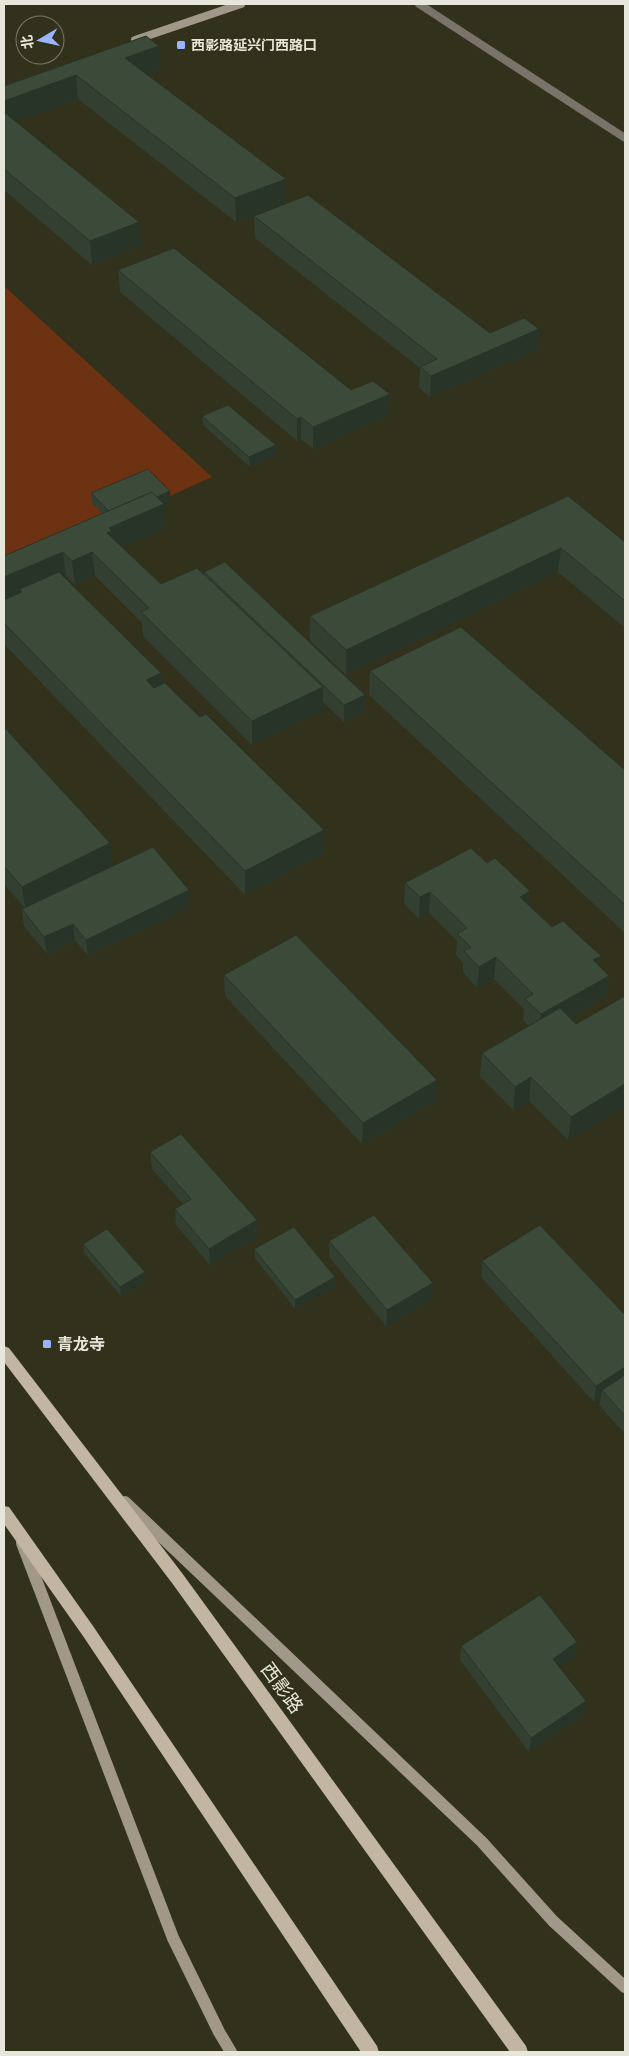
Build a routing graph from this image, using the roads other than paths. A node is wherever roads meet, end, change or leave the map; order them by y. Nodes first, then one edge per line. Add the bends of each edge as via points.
1 (241, 4) edge
2 (419, 4) edge
3 (131, 42) edge
4 (625, 138) edge
5 (4, 1352) edge
6 (103, 1481) junction
7 (4, 1512) edge
8 (17, 1531) junction
9 (625, 1987) edge
10 (231, 2052) edge
11 (372, 2052) edge
12 (520, 2052) edge

1 - 3 main road
2 - 4 street
5 - 6 main road, 西影路
6 - 9 main road via 482,1842 553,1921
6 - 12 main road, 西影路 via 183,1586
7 - 8 main road
8 - 10 main road via 173,1938
8 - 11 main road

